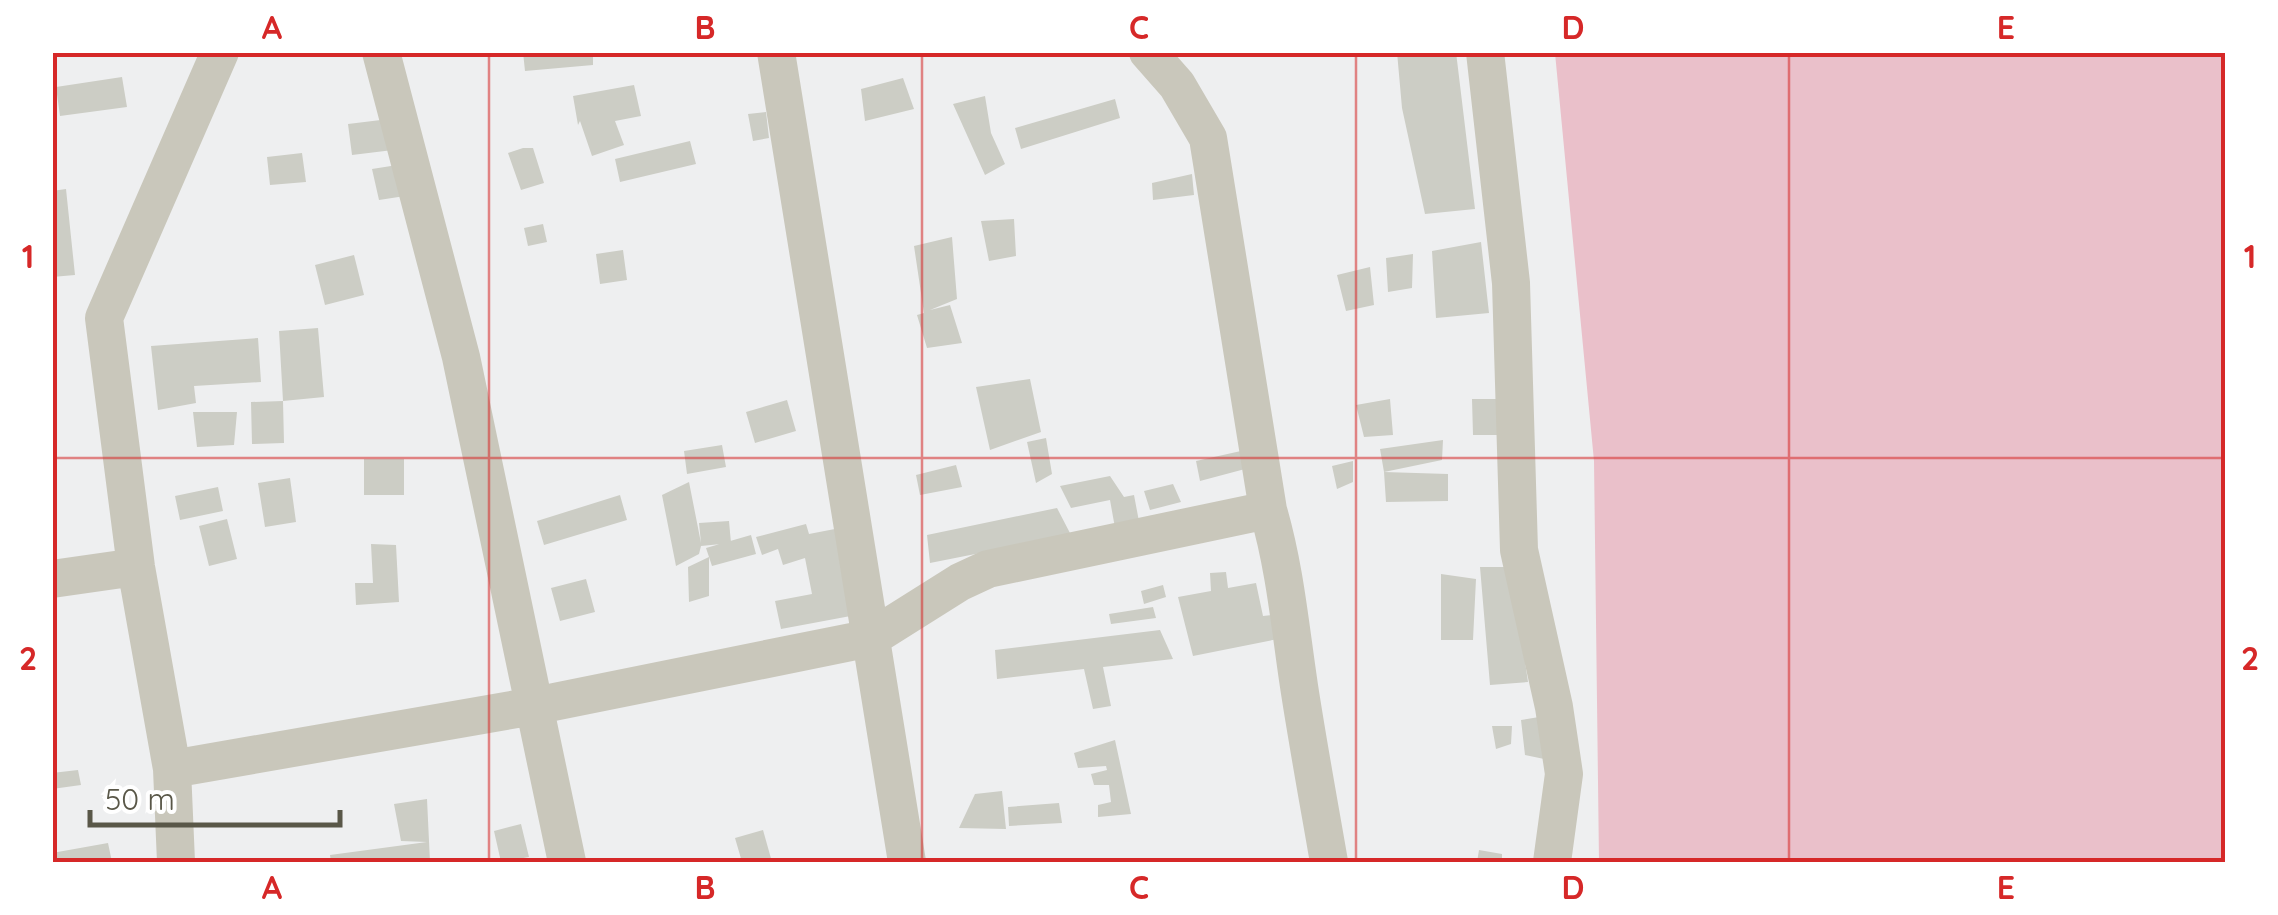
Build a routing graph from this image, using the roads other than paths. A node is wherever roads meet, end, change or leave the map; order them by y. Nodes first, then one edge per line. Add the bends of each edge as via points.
1 (220, 52) edge
2 (381, 52) edge
3 (776, 52) edge
4 (1148, 52) edge
5 (1485, 52) edge
6 (1268, 510) junction
7 (136, 567) junction
8 (52, 579) edge
9 (871, 638) junction
10 (534, 706) junction
11 (172, 769) junction
12 (176, 862) edge
13 (567, 862) edge
14 (908, 862) edge
15 (1329, 862) edge
16 (1552, 862) edge

1 - 7 street via 104,318
2 - 10 street via 461,357
3 - 9 street
4 - 6 street via 1177,84 1208,138
5 - 16 street via 1511,283 1519,550 1564,774
6 - 9 street via 988,570
6 - 15 street
7 - 8 street
7 - 11 street
9 - 10 street
9 - 14 street
10 - 11 street
10 - 13 street
11 - 12 street

